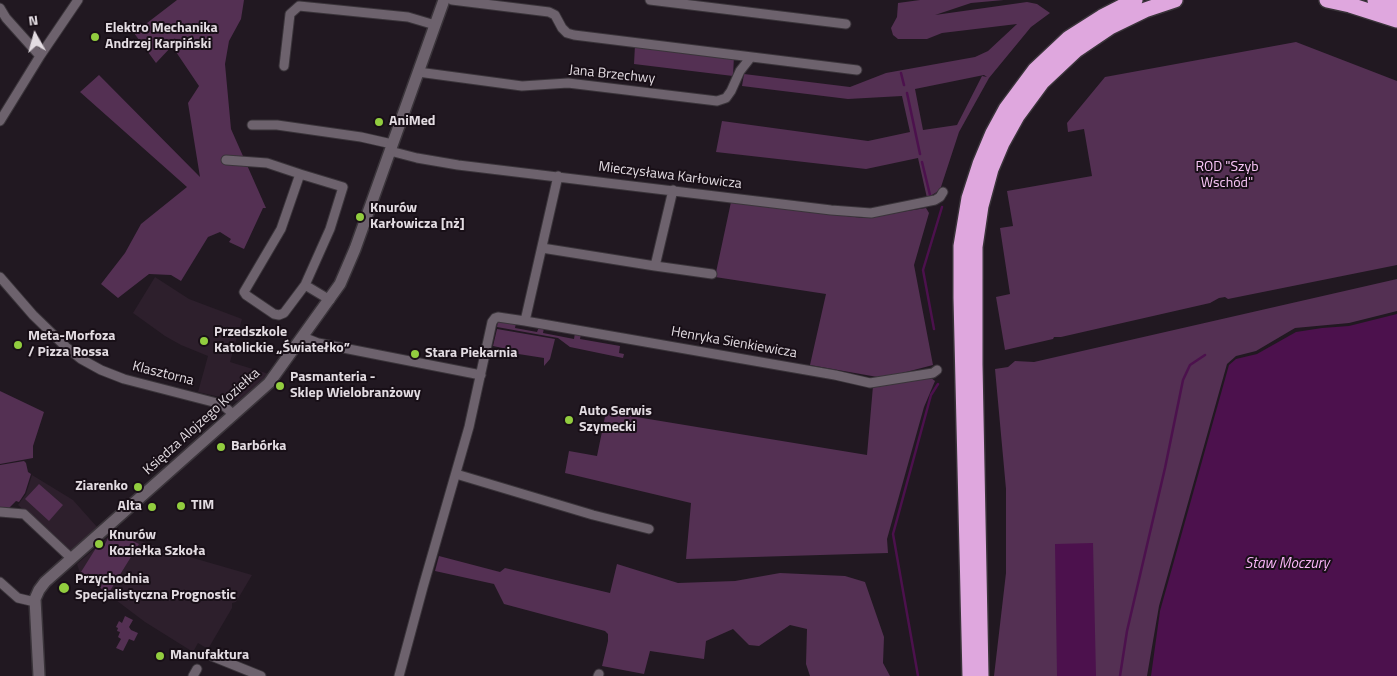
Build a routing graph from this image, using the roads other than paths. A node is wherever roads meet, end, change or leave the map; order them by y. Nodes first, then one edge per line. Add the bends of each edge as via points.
1 (78, 0) edge
2 (444, 0) edge
3 (452, 0) edge
4 (650, 0) edge
5 (1135, 0) edge
6 (1175, 0) edge
7 (1327, 0) edge
8 (1375, 0) edge
9 (0, 8) edge
10 (1397, 8) edge
11 (1397, 20) edge
12 (846, 24) dead end
13 (435, 25) junction
14 (40, 56) junction
15 (751, 57) junction
16 (284, 66) dead end
17 (857, 70) dead end
18 (418, 72) junction
19 (0, 121) edge
20 (252, 125) dead end
21 (391, 148) junction
22 (226, 160) dead end
23 (300, 174) junction
24 (558, 176) junction
25 (673, 190) junction
26 (943, 192) dead end
27 (542, 248) junction
28 (655, 266) junction
29 (712, 274) dead end
30 (0, 277) edge
31 (305, 285) junction
32 (330, 300) junction
33 (525, 321) junction
34 (303, 337) junction
35 (937, 370) dead end
36 (481, 375) junction
37 (234, 415) junction
38 (456, 474) junction
39 (0, 512) edge
40 (649, 529) dead end
41 (71, 558) junction
42 (0, 582) edge
43 (35, 602) junction
44 (208, 655) dead end
45 (39, 676) edge
46 (261, 676) edge
47 (399, 676) edge
48 (970, 676) edge
49 (981, 676) edge

1 - 14 street
2 - 13 street, Księdza Alojzego Koziełka
3 - 15 street via 549,12 555,15 567,33 574,35
4 - 12 street
5 - 48 highway via 1069,38 1035,70 993,133 969,198 961,246 960,298
6 - 49 highway via 1110,27 1069,56 1042,82 1017,116 991,169 975,247
7 - 11 highway
8 - 10 highway
9 - 14 street
13 - 16 street via 408,17 299,6 290,14
13 - 18 street, Księdza Alojzego Koziełka
14 - 19 street
15 - 17 street
15 - 18 street, Jana Brzechwy via 740,71 731,92 726,98 717,100 568,83 522,86
18 - 21 street, Księdza Alojzego Koziełka
20 - 21 street, Mieczysława Karłowicza via 277,125 361,137
21 - 24 street, Mieczysława Karłowicza via 437,162
21 - 32 street, Księdza Alojzego Koziełka via 355,249
22 - 23 street via 267,163
23 - 31 street via 343,187 330,230
23 - 31 street via 281,229 244,292 279,315
24 - 25 street, Mieczysława Karłowicza
24 - 27 street
25 - 26 street, Mieczysława Karłowicza via 871,213 935,200
25 - 28 street
27 - 28 street
27 - 33 street
28 - 29 street
30 - 37 street, Klasztorna via 33,315 81,359 124,379 217,402
31 - 32 street
32 - 34 street, Księdza Alojzego Koziełka
33 - 35 street, Henryka Sienkiewicza via 870,383
33 - 36 street, Henryka Sienkiewicza via 493,319
34 - 36 street
34 - 37 street, Księdza Alojzego Koziełka via 269,383
36 - 38 street, Henryka Sienkiewicza
37 - 41 street, Księdza Alojzego Koziełka
38 - 40 street
38 - 47 street, Henryka Sienkiewicza
39 - 41 street via 24,514
41 - 43 street, Księdza Alojzego Koziełka via 45,582
42 - 43 street via 18,598
43 - 45 street
44 - 46 street

